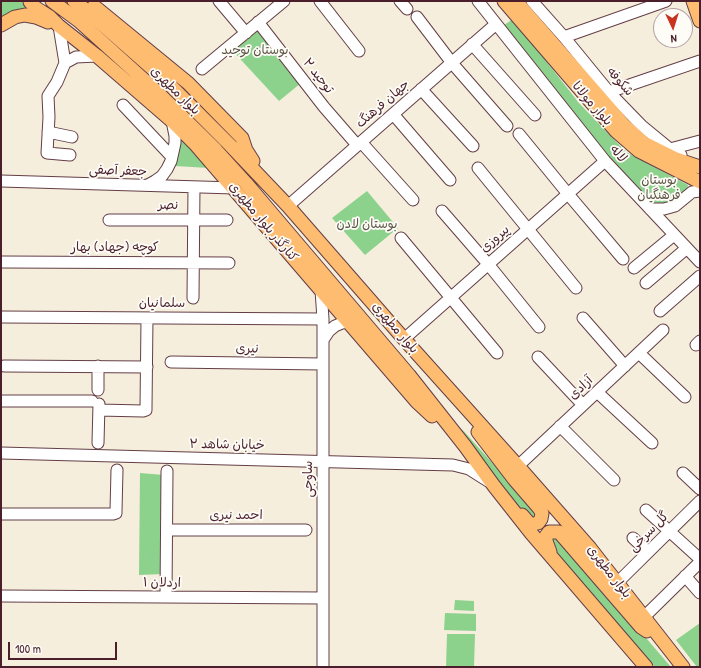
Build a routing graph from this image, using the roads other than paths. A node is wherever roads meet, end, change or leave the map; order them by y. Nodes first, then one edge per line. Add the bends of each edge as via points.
1 (30, 1) edge
2 (36, 1) edge
3 (52, 1) edge
4 (74, 1) edge
5 (219, 1) edge
6 (284, 1) edge
7 (320, 1) edge
8 (478, 1) edge
9 (504, 1) edge
10 (516, 1) edge
11 (532, 1) edge
12 (666, 1) edge
13 (693, 1) edge
14 (84, 11) edge
15 (417, 17) dead end
16 (700, 21) edge
17 (258, 22) junction
18 (496, 24) junction
19 (1, 25) edge
20 (59, 26) junction
21 (246, 33) junction
22 (564, 37) junction
23 (472, 44) junction
24 (359, 51) dead end
25 (97, 56) junction
26 (700, 61) edge
27 (452, 63) junction
28 (65, 64) junction
29 (202, 69) dead end
30 (421, 89) junction
31 (609, 92) junction
32 (123, 105) dead end
33 (393, 114) junction
34 (535, 115) dead end
35 (172, 121) junction
36 (507, 126) dead end
37 (48, 132) junction
38 (519, 134) dead end
39 (72, 137) dead end
40 (700, 141) edge
41 (359, 144) junction
42 (473, 146) dead end
43 (670, 149) junction
44 (70, 156) dead end
45 (172, 157) junction
46 (605, 161) junction
47 (700, 167) edge
48 (478, 168) dead end
49 (450, 180) dead end
50 (1, 181) edge
51 (700, 182) edge
52 (147, 186) junction
53 (194, 187) junction
54 (234, 188) junction
55 (700, 191) edge
56 (568, 194) junction
57 (413, 200) dead end
58 (288, 206) junction
59 (650, 209) junction
60 (442, 211) dead end
61 (109, 220) dead end
62 (194, 220) junction
63 (227, 220) dead end
64 (528, 229) junction
65 (674, 235) junction
66 (401, 238) dead end
67 (687, 248) junction
68 (623, 258) dead end
69 (1, 262) edge
70 (700, 262) edge
71 (194, 263) junction
72 (228, 263) dead end
73 (488, 264) junction
74 (634, 268) dead end
75 (700, 276) edge
76 (646, 283) dead end
77 (576, 288) dead end
78 (321, 290) junction
79 (451, 297) junction
80 (193, 298) dead end
81 (660, 311) dead end
82 (1, 316) edge
83 (147, 318) junction
84 (583, 318) dead end
85 (323, 319) junction
86 (349, 322) junction
87 (540, 327) dead end
88 (663, 330) dead end
89 (404, 339) junction
90 (323, 340) junction
91 (639, 352) junction
92 (497, 353) dead end
93 (538, 357) dead end
94 (171, 362) dead end
95 (323, 364) junction
96 (4, 366) dead end
97 (98, 366) junction
98 (625, 366) junction
99 (147, 367) junction
100 (445, 385) junction
101 (597, 392) junction
102 (684, 397) dead end
103 (97, 400) junction
104 (1, 401) edge
105 (583, 405) junction
106 (560, 426) junction
107 (452, 431) junction
108 (98, 443) dead end
109 (652, 443) dead end
110 (464, 446) junction
111 (1, 453) edge
112 (323, 462) junction
113 (453, 465) junction
114 (518, 466) junction
115 (117, 470) dead end
116 (167, 471) dead end
117 (683, 473) dead end
118 (614, 480) dead end
119 (494, 486) junction
120 (700, 488) edge
121 (503, 497) junction
122 (700, 501) edge
123 (646, 510) dead end
124 (1, 514) edge
125 (167, 530) junction
126 (306, 530) dead end
127 (670, 531) junction
128 (633, 538) dead end
129 (648, 552) junction
130 (700, 560) edge
131 (558, 566) junction
132 (685, 576) junction
133 (618, 582) junction
134 (700, 593) edge
135 (1, 596) edge
136 (166, 597) junction
137 (323, 598) junction
138 (644, 617) junction
139 (661, 639) junction
140 (634, 653) junction
141 (323, 667) edge
142 (641, 667) edge
143 (646, 667) edge
144 (682, 667) edge

1 - 20 main road
2 - 14 main road via 54,12
3 - 14 main road
4 - 14 main road
5 - 21 street
6 - 17 street
7 - 24 street
8 - 18 street, لاله
9 - 51 main road, بلوار مولانا via 616,131 639,151
10 - 47 main road, بلوار مولانا via 623,124 644,143 676,159
11 - 22 street, شکوفه
12 - 22 street
13 - 16 main road
14 - 58 main road, بلوار مطهری via 188,83 242,138 246,150 270,186
14 - 107 main road, بلوار مطهری via 152,87 216,150 251,189 409,375
15 - 27 street
17 - 21 street
17 - 41 street, توحید ۲ via 324,107
18 - 23 street, جهان فرهنگ
18 - 46 street, لاله
19 - 20 main road via 25,15
20 - 25 main road, کنارگذر بلوار مطهری
20 - 28 street
21 - 29 street
22 - 31 street, شکوفه
23 - 27 street, جهان فرهنگ
23 - 34 street
25 - 28 street via 76,57
25 - 35 main road, کنارگذر بلوار مطهری
26 - 31 street
27 - 30 street, جهان فرهنگ
27 - 36 street
28 - 37 street via 48,96
30 - 33 street, جهان فرهنگ
30 - 42 street
31 - 43 street, شکوفه via 642,126
32 - 45 street
33 - 41 street, جهان فرهنگ
33 - 49 street
35 - 45 street via 175,140
35 - 54 main road, کنارگذر بلوار مطهری
37 - 39 street
37 - 44 street via 47,153
38 - 56 street
40 - 43 street
41 - 57 street, توحید ۲
41 - 58 street, جهان فرهنگ
43 - 47 street, شکوفه
45 - 52 street via 165,172
46 - 56 street, پیروزی
46 - 59 street, لاله
48 - 64 street
50 - 52 street, جعفر آصفی
52 - 53 street, جعفر آصفی
53 - 54 street, جعفر آصفی
53 - 62 street
54 - 78 main road, کنارگذر بلوار مطهری
55 - 59 street via 692,192 675,206
56 - 64 street, پیروزی
56 - 68 street
58 - 89 main road, بلوار مطهری
59 - 65 street, لاله
60 - 73 street
61 - 62 street, نصر
62 - 63 street, نصر
62 - 71 street
64 - 73 street, پیروزی
64 - 77 street
65 - 67 street, لاله
65 - 74 street
66 - 79 street
67 - 70 street, لاله
67 - 76 street
69 - 71 street, کوچه (جهاد) بهار
71 - 72 street, کوچه (جهاد) بهار
71 - 80 street
73 - 79 street, پیروزی
73 - 87 street
75 - 81 street
78 - 85 street, ساوجی
78 - 86 main road, کنارگذر بلوار مطهری
79 - 89 street, پیروزی
79 - 92 street
82 - 83 street, سلمانیان
83 - 85 street, سلمانیان
83 - 99 street
84 - 98 street
85 - 90 street, ساوجی
86 - 90 street via 335,326
86 - 107 main road, کنارگذر بلوار مطهری via 417,402
88 - 91 street, آزادی
89 - 100 main road, بلوار مطهری
90 - 95 street, ساوجی
91 - 98 street, آزادی
91 - 102 street
93 - 105 street
94 - 95 street, نیری
95 - 112 street, ساوجی
96 - 97 street
97 - 99 street
97 - 103 street
98 - 101 street, آزادی
99 - 103 street via 146,410
100 - 114 main road, بلوار مطهری
100 - 121 main road via 491,449 539,508 542,513 541,519 538,523 529,523 511,502
101 - 105 street, آزادی
101 - 109 street
103 - 104 street
103 - 108 street
105 - 106 street, آزادی
106 - 114 street, آزادی
106 - 118 street
107 - 110 main road, بلوار مطهری
110 - 113 street via 467,455 464,460
110 - 119 main road, بلوار مطهری
111 - 112 street, خیابان شاهد ۲
112 - 113 street, خیابان شاهد ۲
112 - 137 street, ساوجی
113 - 119 street, خیابان شاهد ۲ via 469,469
114 - 133 main road, بلوار مطهری
115 - 124 street via 116,513
116 - 125 street
117 - 120 street
119 - 121 main road, بلوار مطهری
121 - 131 main road, بلوار مطهری
122 - 127 street, گل سرخی
123 - 127 street
125 - 126 street, احمد نیری
125 - 136 street
127 - 129 street, گل سرخی
127 - 130 street
128 - 129 street
129 - 133 street, گل سرخی
130 - 132 street
131 - 139 main road via 546,541 549,532 559,532 641,627
131 - 140 main road, بلوار مطهری
132 - 134 street
132 - 138 street
133 - 138 main road, بلوار مطهری
135 - 136 street, اردلان ۱
136 - 137 street, اردلان ۱
137 - 141 street, ساوجی
138 - 139 main road, بلوار مطهری
139 - 144 main road, بلوار مطهری
140 - 142 street
140 - 143 main road, بلوار مطهری

